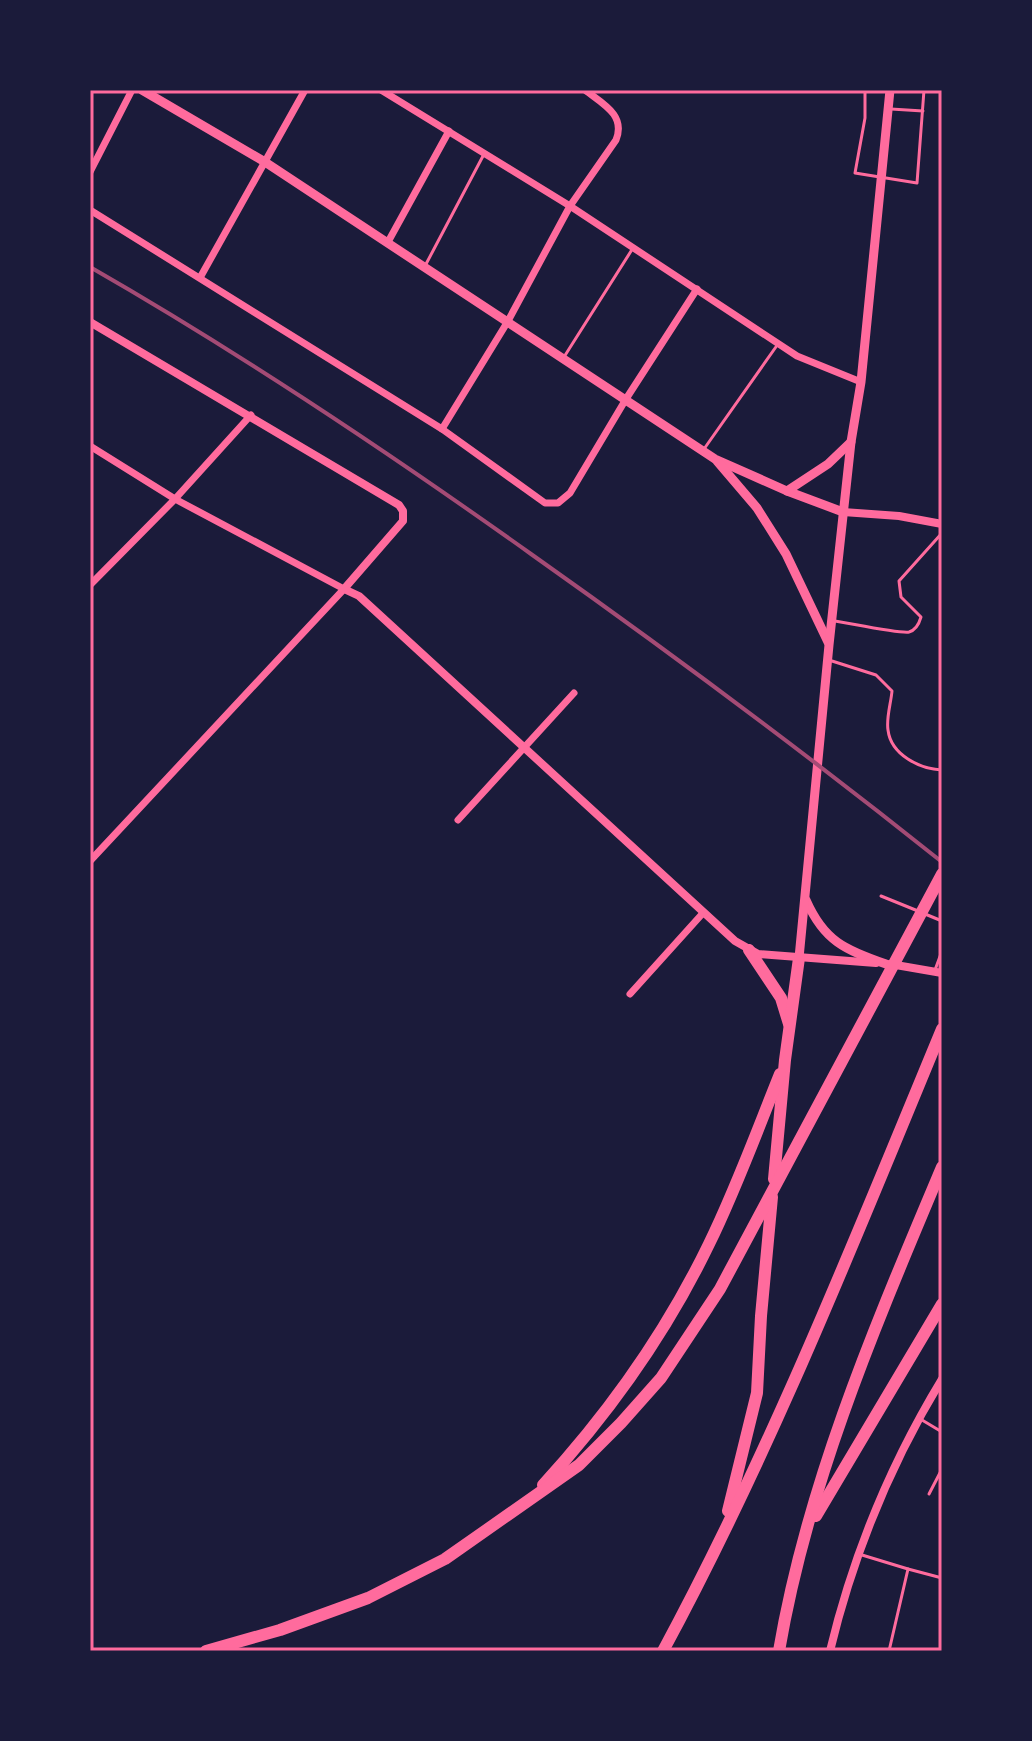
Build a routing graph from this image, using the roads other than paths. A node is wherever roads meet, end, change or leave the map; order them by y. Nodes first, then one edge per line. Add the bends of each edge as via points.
1 (132, 90) edge
2 (142, 90) edge
3 (305, 90) edge
4 (381, 90) edge
5 (585, 90) edge
6 (865, 90) edge
7 (890, 90) edge
8 (924, 90) edge
9 (888, 108) junction
10 (923, 111) junction
11 (449, 131) junction
12 (484, 153) junction
13 (265, 162) junction
14 (90, 172) edge
15 (881, 178) junction
16 (570, 206) junction
17 (90, 210) edge
18 (388, 242) junction
19 (633, 248) junction
20 (425, 266) junction
21 (201, 276) junction
22 (697, 289) junction
23 (508, 321) junction
24 (90, 322) edge
25 (778, 344) junction
26 (564, 358) junction
27 (861, 382) junction
28 (626, 399) junction
29 (251, 415) junction
30 (442, 429) junction
31 (851, 442) junction
32 (90, 446) edge
33 (703, 450) junction
34 (715, 459) junction
35 (787, 491) junction
36 (175, 499) junction
37 (843, 512) junction
38 (942, 524) edge
39 (942, 533) edge
40 (90, 585) edge
41 (344, 589) junction
42 (832, 620) junction
43 (829, 645) junction
44 (828, 660) junction
45 (574, 693) dead end
46 (525, 748) junction
47 (942, 770) edge
48 (458, 820) dead end
49 (90, 861) edge
50 (942, 874) edge
51 (881, 896) dead end
52 (805, 897) junction
53 (703, 913) junction
54 (942, 921) edge
55 (749, 950) junction
56 (942, 951) edge
57 (799, 958) junction
58 (886, 964) junction
59 (938, 972) edge
60 (630, 994) dead end
61 (790, 1027) junction
62 (942, 1029) edge
63 (785, 1060) junction
64 (942, 1167) edge
65 (942, 1304) edge
66 (942, 1379) edge
67 (919, 1418) junction
68 (942, 1432) edge
69 (942, 1469) edge
70 (929, 1494) dead end
71 (525, 1505) junction
72 (806, 1532) junction
73 (721, 1541) junction
74 (858, 1554) junction
75 (908, 1569) junction
76 (942, 1578) edge
77 (206, 1651) edge
78 (663, 1651) edge
79 (779, 1651) edge
80 (830, 1651) edge
81 (889, 1651) edge

1 - 14 street
2 - 13 main road
3 - 13 street
4 - 11 street
5 - 16 street via 616,114 620,129
6 - 15 lane via 855,173
7 - 9 main road
8 - 10 lane
9 - 10 lane
9 - 15 main road
10 - 15 lane via 917,183
11 - 12 street
11 - 18 street
12 - 16 street
12 - 20 lane
13 - 18 main road
13 - 21 street
15 - 27 main road
16 - 19 street
16 - 23 street
17 - 21 street
18 - 20 main road
19 - 22 street
19 - 26 lane
20 - 23 main road
21 - 30 street
22 - 25 street
22 - 28 street
23 - 26 main road
23 - 30 street
24 - 29 street
25 - 27 street
25 - 33 lane
26 - 28 main road
27 - 31 main road
28 - 30 street via 570,493 558,503 545,503
28 - 33 main road
29 - 36 street
29 - 41 street via 399,505 404,516 400,526
31 - 35 main road
31 - 37 main road
32 - 36 street
33 - 34 main road
34 - 35 main road
34 - 43 main road via 757,508 786,554
35 - 37 main road
36 - 40 street
36 - 41 street
37 - 38 street
37 - 42 main road
39 - 42 lane via 899,581 901,597 921,617 919,625 898,632
41 - 46 street via 359,596
41 - 49 street
42 - 43 main road
43 - 44 main road
44 - 47 lane via 876,675 892,691 887,727 891,743 928,769
44 - 52 main road
45 - 46 street
46 - 48 street
46 - 53 street
50 - 71 highway via 720,1289 661,1378 621,1423 579,1465
51 - 54 lane
52 - 57 main road
52 - 58 main road via 834,941
53 - 55 street
53 - 60 street
55 - 57 street
55 - 61 highway via 781,998
56 - 59 lane
57 - 58 street
57 - 61 highway
58 - 59 street
61 - 63 highway
62 - 73 highway
63 - 71 highway via 708,1247 642,1361 613,1404
63 - 73 highway via 757,1393
64 - 72 highway via 860,1361
65 - 72 highway
66 - 67 street
67 - 68 lane
67 - 74 street
69 - 70 lane
71 - 77 highway via 445,1559 368,1598
72 - 79 highway
73 - 78 highway
74 - 75 lane
74 - 80 street
75 - 76 lane
75 - 81 lane

